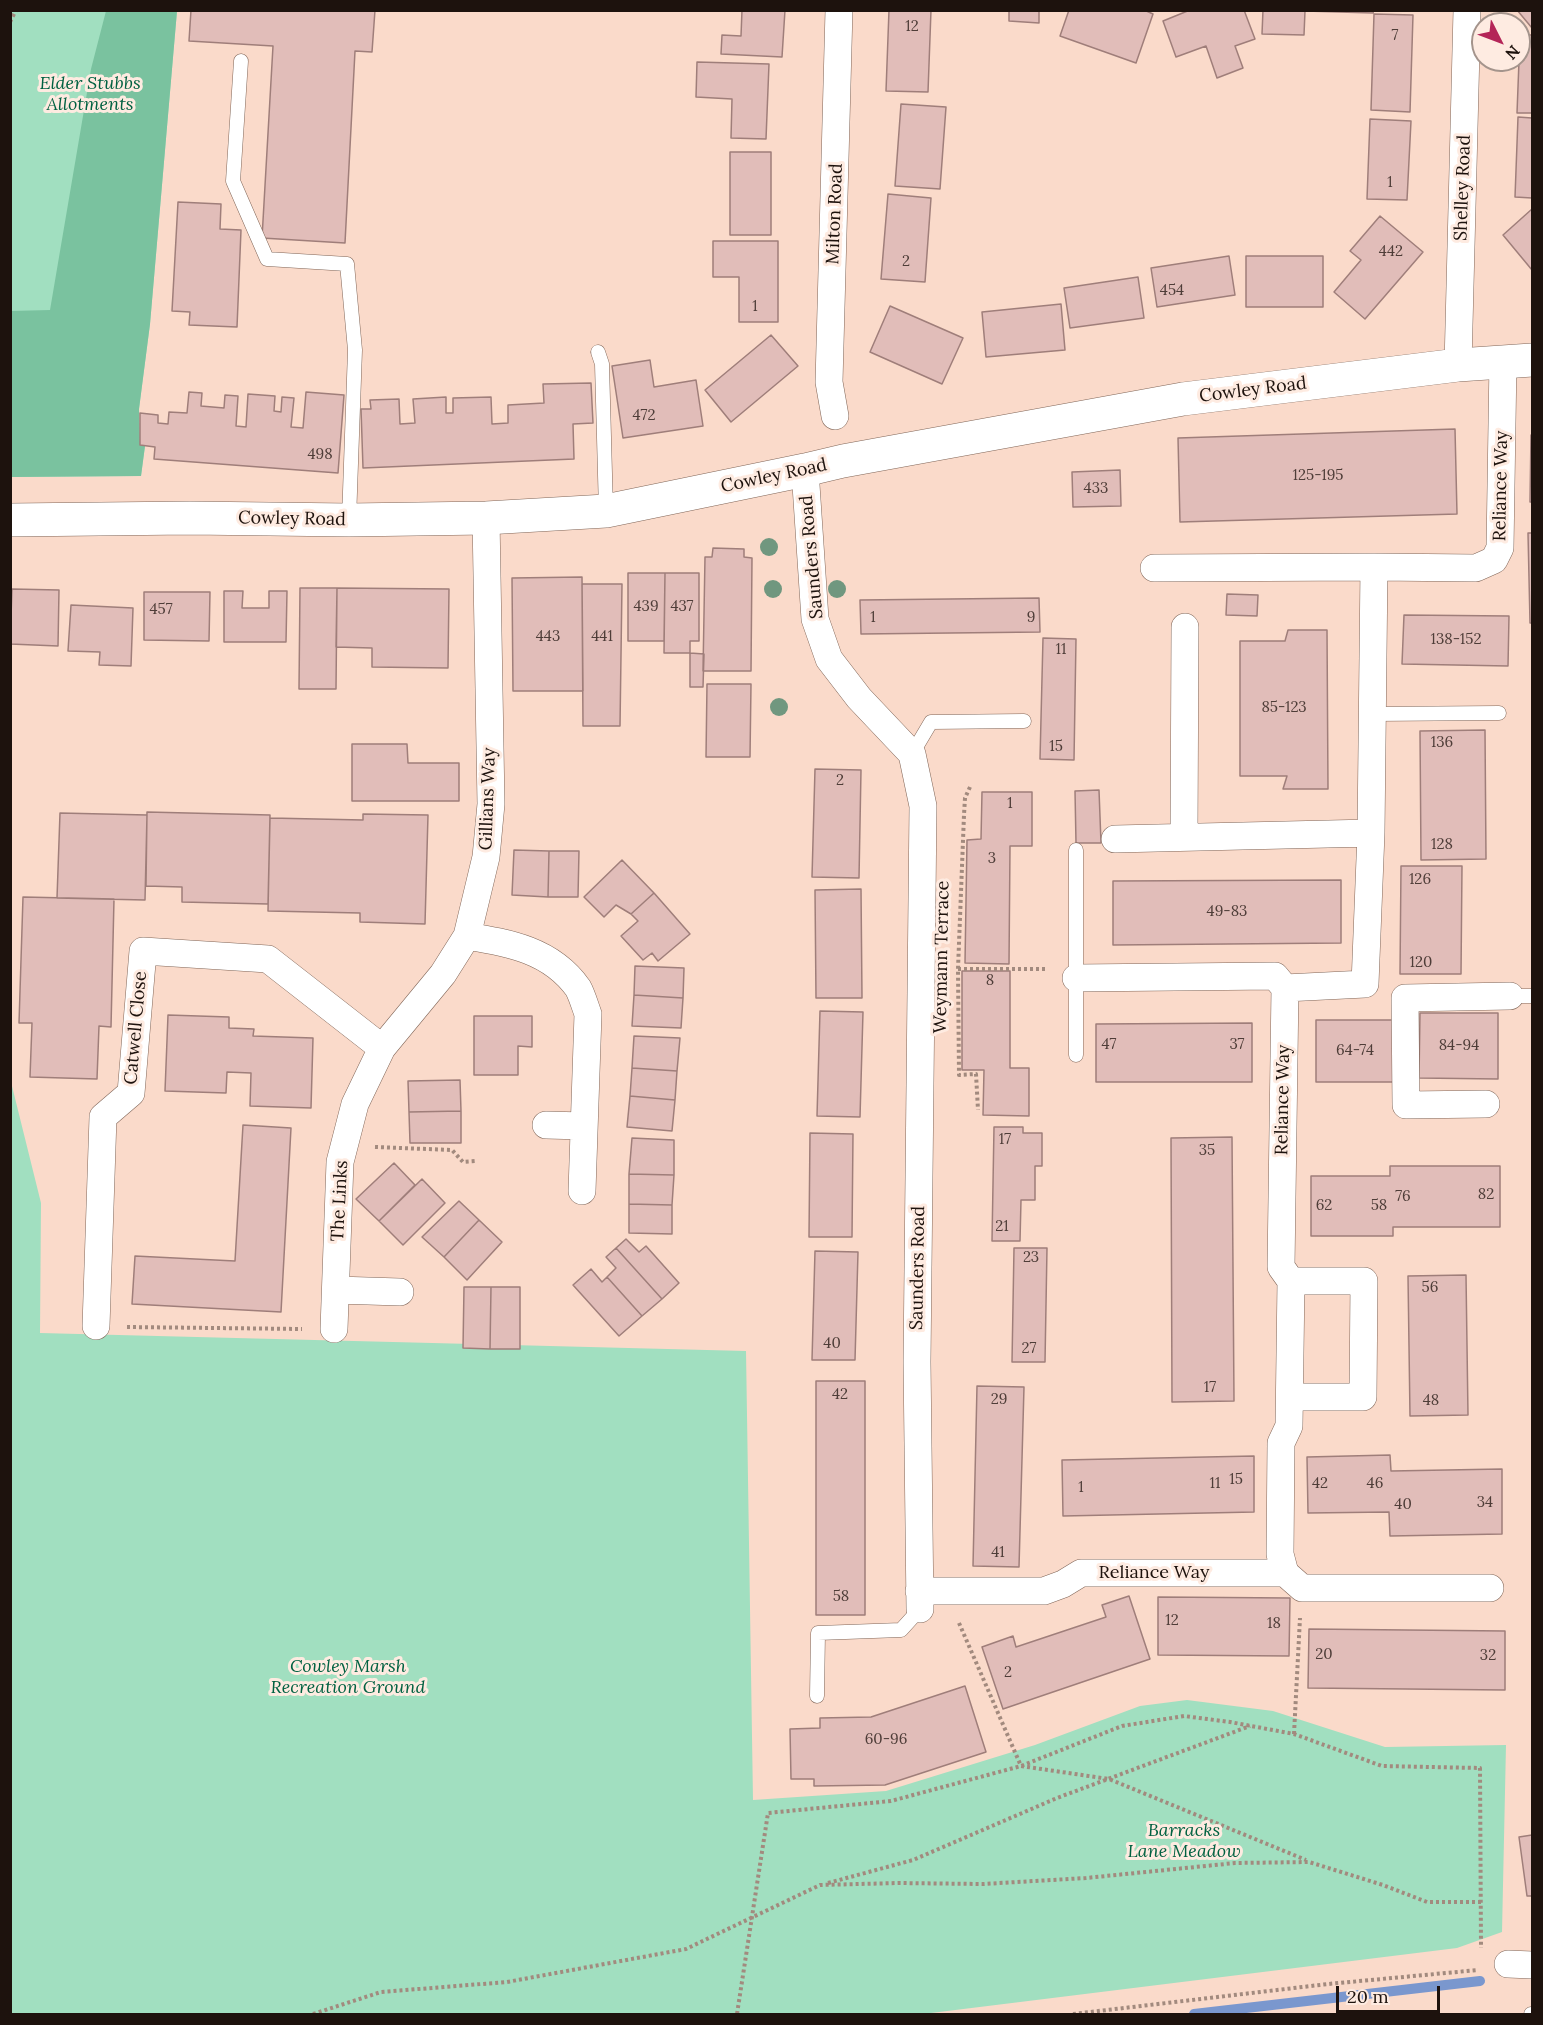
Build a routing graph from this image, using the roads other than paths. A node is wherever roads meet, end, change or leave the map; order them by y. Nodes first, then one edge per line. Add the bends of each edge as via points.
1 (839, 10) edge
2 (1467, 10) edge
3 (241, 61) dead end
4 (598, 352) dead end
5 (1518, 361) edge
6 (1458, 365) junction
7 (835, 416) dead end
8 (805, 470) junction
9 (606, 511) junction
10 (486, 518) junction
11 (10, 520) edge
12 (349, 520) junction
13 (1374, 567) junction
14 (1154, 568) dead end
15 (1185, 627) dead end
16 (1499, 713) dead end
17 (1373, 714) junction
18 (1024, 721) dead end
19 (912, 754) junction
20 (1371, 833) junction
21 (1184, 837) junction
22 (1115, 839) dead end
23 (1076, 850) dead end
24 (467, 936) junction
25 (1076, 974) junction
26 (1365, 984) junction
27 (1285, 988) junction
28 (1521, 996) edge
29 (1405, 998) junction
30 (382, 1048) junction
31 (1076, 1055) dead end
32 (1486, 1104) dead end
33 (546, 1125) dead end
34 (584, 1126) junction
35 (582, 1191) dead end
36 (1291, 1281) junction
37 (336, 1290) junction
38 (400, 1292) dead end
39 (96, 1326) road end
40 (334, 1329) road end
41 (1290, 1396) junction
42 (1294, 1580) junction
43 (1490, 1588) dead end
44 (919, 1600) junction
45 (817, 1696) dead end

1 - 7 street, Milton Road via 829,382
2 - 6 street, Shelley Road
3 - 12 lane via 233,181 267,259 347,264 356,350
4 - 9 lane via 602,364
5 - 6 main road, Cowley Road
5 - 13 street, Reliance Way via 1500,548 1494,560 1476,568
6 - 8 main road, Cowley Road via 1183,399
8 - 9 main road, Cowley Road
8 - 19 street, Saunders Road via 815,619 829,659 859,698
9 - 10 main road, Cowley Road
10 - 12 main road, Cowley Road
10 - 24 street, Gillians Way via 491,804 486,857
11 - 12 main road, Cowley Road
13 - 14 street, Reliance Way
13 - 17 street
15 - 21 street
16 - 17 lane
17 - 20 street
18 - 19 lane via 931,722
19 - 44 street, Saunders Road via 923,806 917,1362
20 - 21 street
20 - 26 street
21 - 22 street
23 - 25 lane
24 - 30 street, Gillians Way via 443,974
24 - 34 street via 515,944 551,961 578,989 588,1014
25 - 27 street via 1275,976
25 - 31 lane
26 - 27 street
26 - 29 street via 1380,993
27 - 36 street, Reliance Way via 1281,1267
28 - 29 street
29 - 32 street via 1406,1105
30 - 37 street, The Links via 355,1104 340,1162
30 - 39 street, Catwell Close via 268,959 143,951 131,1093 103,1117
33 - 34 street
34 - 35 street
36 - 41 street, Reliance Way
36 - 41 street via 1364,1281 1364,1305 1363,1397
37 - 38 street
37 - 40 street, The Links
41 - 42 street, Reliance Way via 1289,1426 1281,1443 1280,1554
42 - 43 street, Reliance Way
42 - 44 street, Reliance Way via 1082,1573 1044,1591
44 - 45 lane via 901,1630 818,1633

